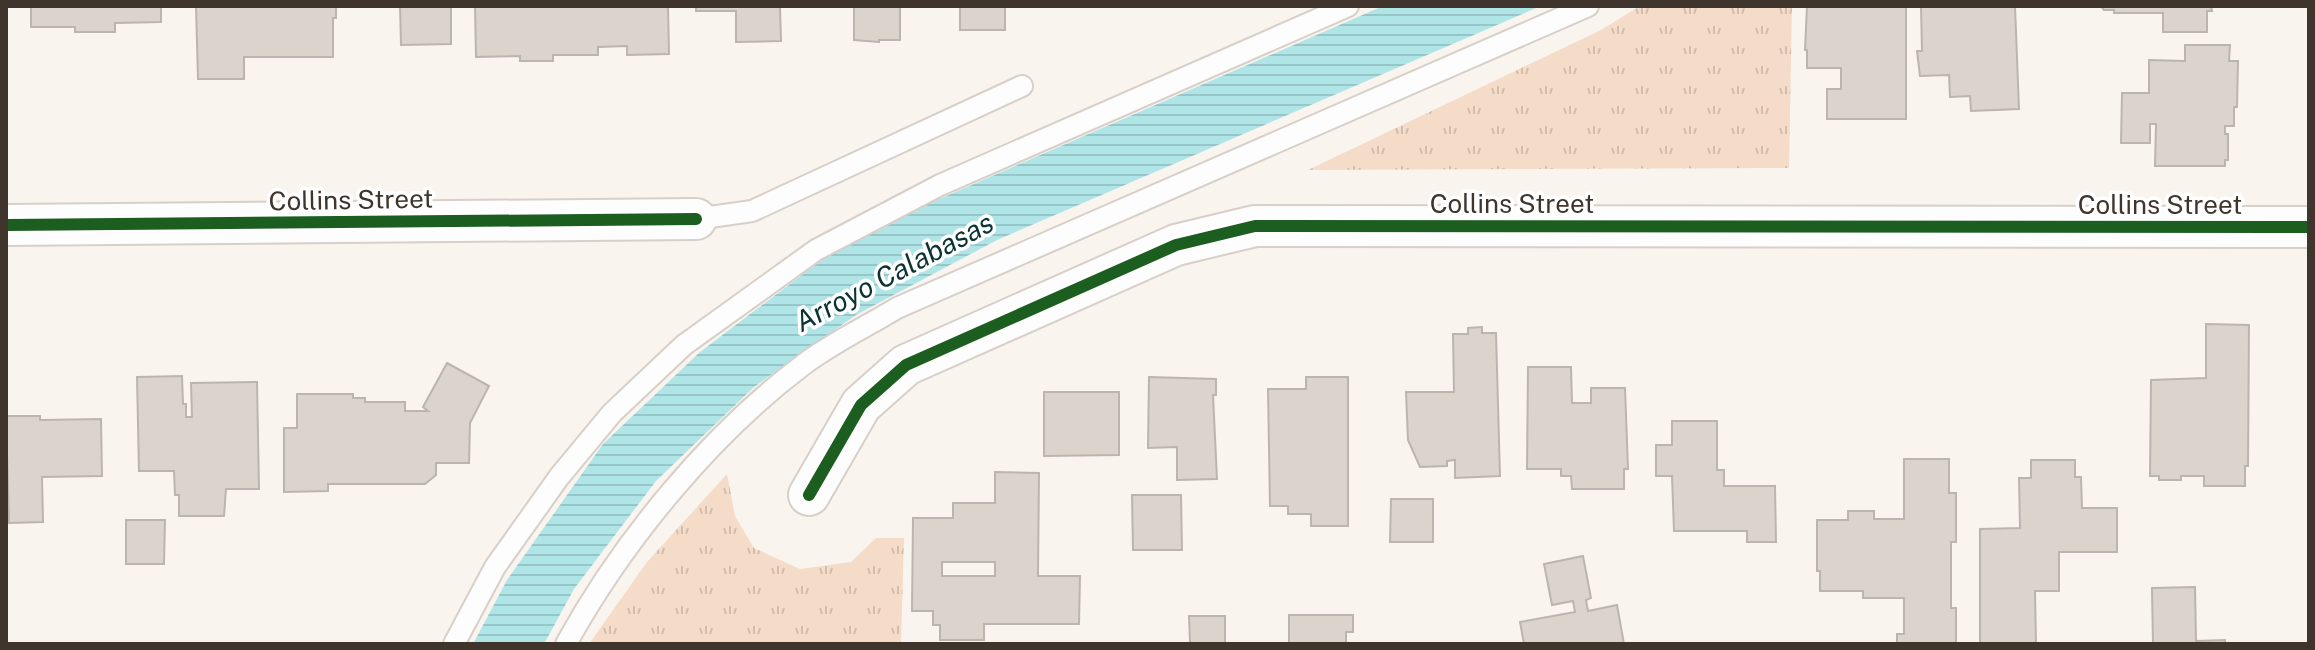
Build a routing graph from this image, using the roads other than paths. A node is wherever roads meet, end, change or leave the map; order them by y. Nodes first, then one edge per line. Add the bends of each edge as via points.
1 (1348, 6) edge
2 (1588, 6) edge
3 (1022, 86) dead end
4 (696, 219) joint
5 (6, 225) edge
6 (2309, 227) edge
7 (809, 495) dead end
8 (454, 644) edge
9 (566, 644) edge

1 - 8 lane via 940,185 816,250 684,345 612,413 495,567
2 - 9 lane via 897,308 804,364 727,429 590,600
3 - 4 lane via 752,211
4 - 5 street, Collins Street
6 - 7 street, Collins Street via 1255,226 1176,245 906,365 861,405

